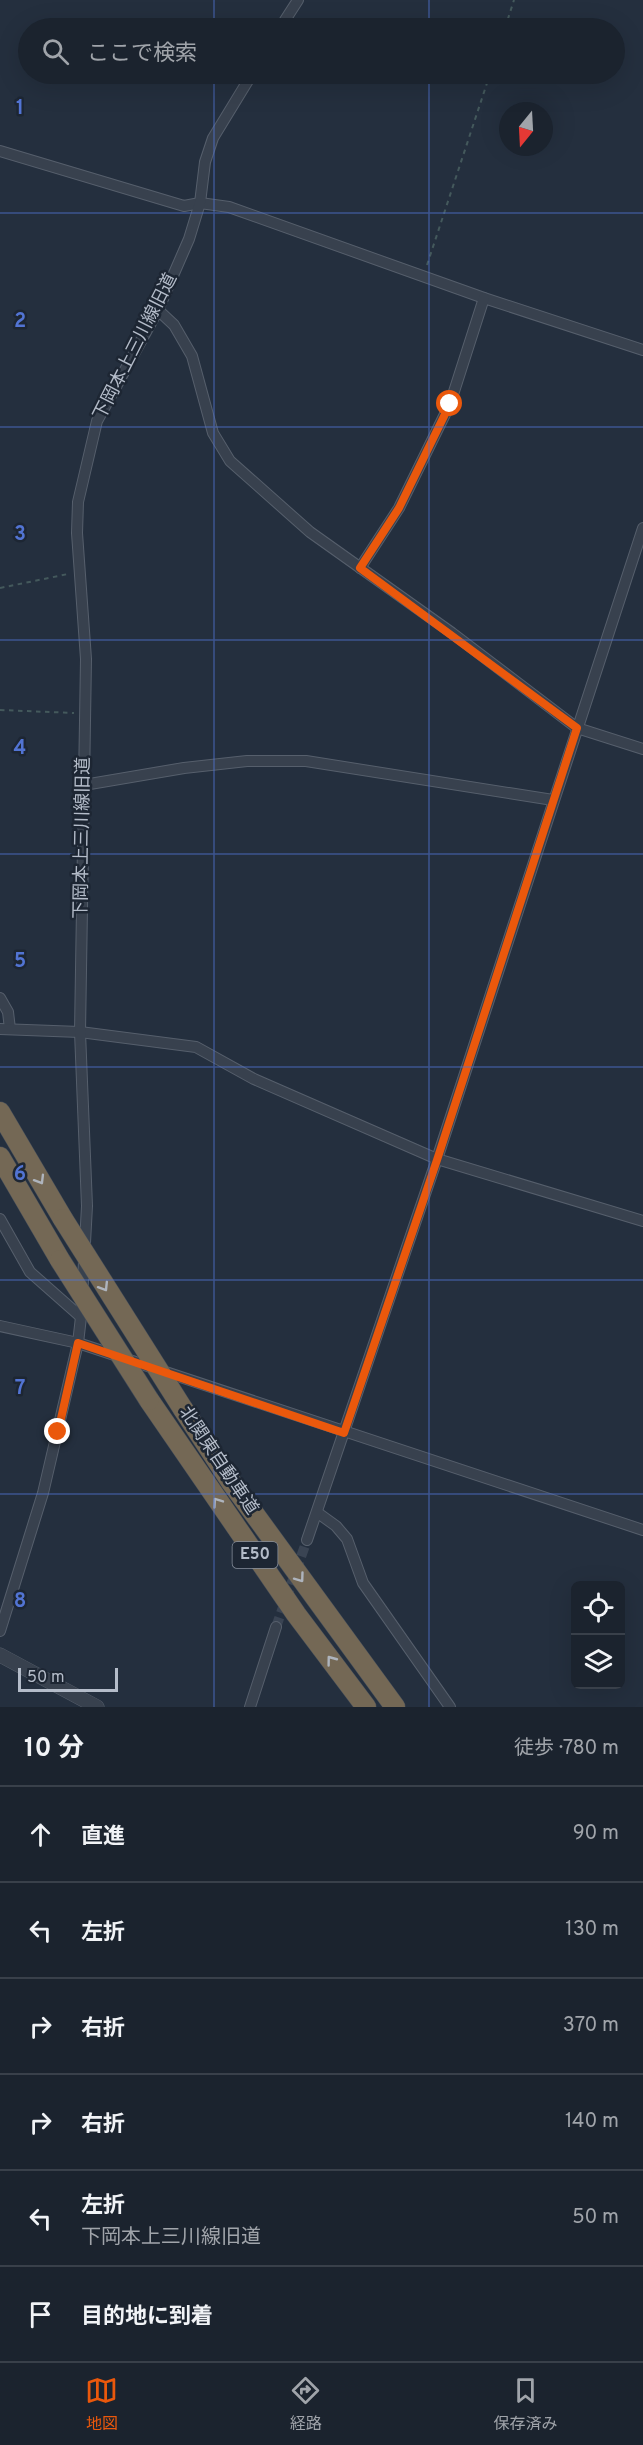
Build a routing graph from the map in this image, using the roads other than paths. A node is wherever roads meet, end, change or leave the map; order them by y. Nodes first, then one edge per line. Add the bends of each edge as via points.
1 (298, 0) edge
2 (286, 18) edge
3 (246, 84) edge
4 (0, 151) edge
5 (200, 203) junction
6 (484, 298) junction
7 (158, 310) junction
8 (643, 350) edge
9 (643, 528) edge
10 (360, 568) junction
11 (577, 728) junction
12 (643, 749) edge
13 (84, 785) junction
14 (553, 800) junction
15 (0, 998) edge
16 (5, 1029) edge
17 (80, 1032) junction
18 (0, 1112) edge
19 (0, 1157) edge
20 (437, 1160) junction
21 (0, 1219) edge
22 (643, 1221) edge
23 (81, 1317) junction
24 (0, 1326) edge
25 (78, 1343) junction
26 (344, 1433) junction
27 (318, 1513) junction
28 (643, 1530) edge
29 (307, 1540) tunnel mouth
30 (276, 1627) tunnel mouth
31 (0, 1631) edge
32 (0, 1655) edge
33 (97, 1707) edge
34 (250, 1707) edge
35 (366, 1707) edge
36 (395, 1707) edge
37 (450, 1707) edge

1 - 2 street
3 - 5 street, 下岡本上三川線旧道 via 213,138 205,162
4 - 5 street via 184,206
5 - 6 street via 229,207
5 - 7 street, 下岡本上三川線旧道
6 - 8 street
6 - 10 street via 450,404 399,508
7 - 10 street via 174,325 192,356 213,433 230,461 310,532
7 - 13 street, 下岡本上三川線旧道 via 97,421 78,502 86,659
9 - 11 street
10 - 11 street
11 - 12 street
11 - 14 street
13 - 14 street via 247,761 306,761
13 - 17 street, 下岡本上三川線旧道
14 - 20 street
15 - 16 street via 8,1012
16 - 17 street
17 - 20 street via 196,1047 254,1079
17 - 23 street, 下岡本上三川線旧道 via 87,1206
18 -> 36 highway, 北関東自動車道 / E50, bridge via 183,1410
35 -> 19 highway, 北関東自動車道 / E50, bridge via 296,1614 148,1400
20 - 22 street
20 - 26 street
21 - 23 street via 30,1272
23 - 25 street, 下岡本上三川線旧道
24 - 25 street
25 - 26 street
25 - 31 street, 下岡本上三川線旧道 via 38,1512
26 - 27 street
26 - 28 street
27 - 29 street
27 - 37 street via 347,1539 363,1583
30 - 34 street
32 - 33 street

